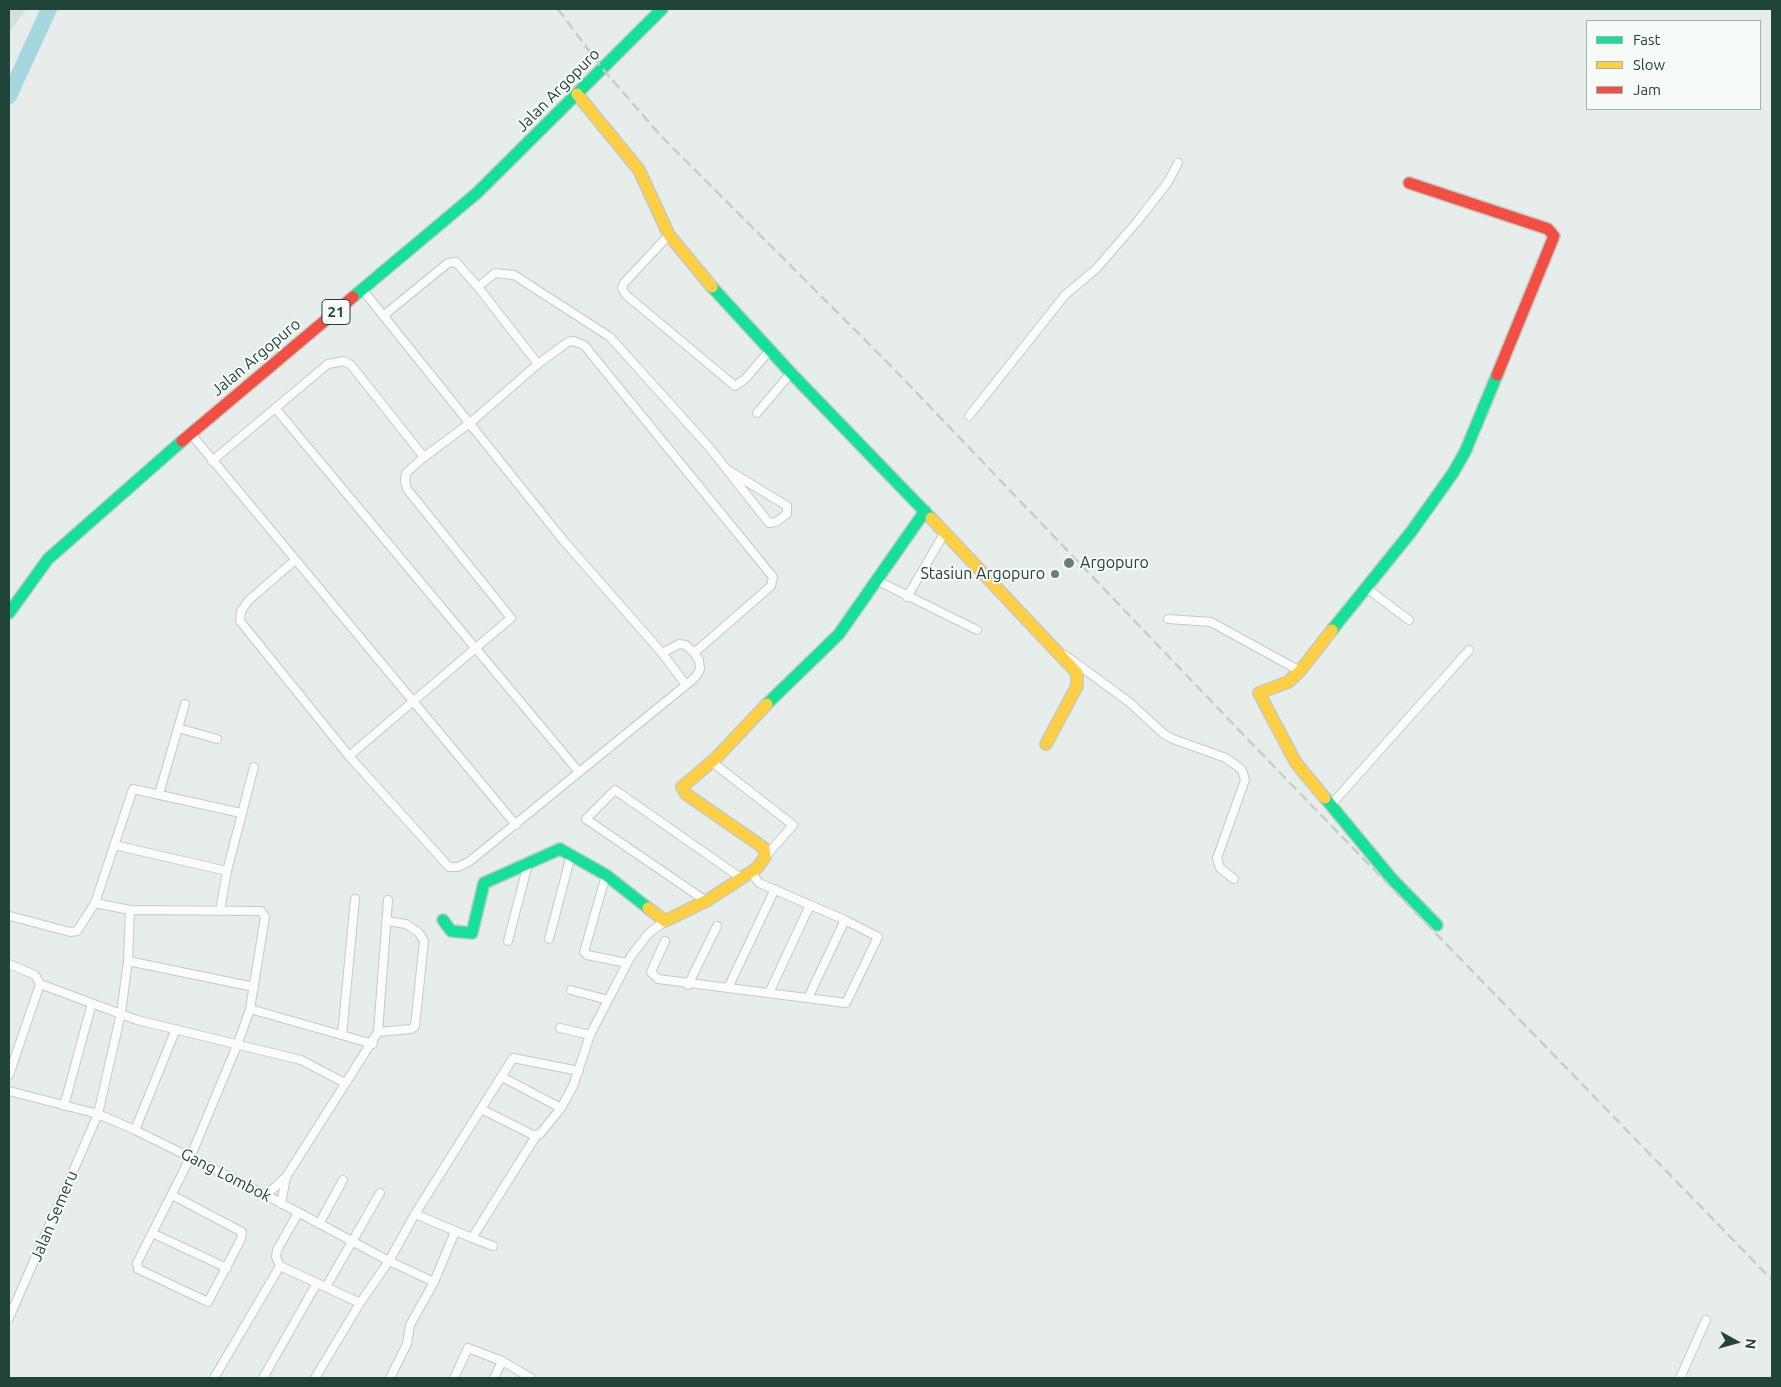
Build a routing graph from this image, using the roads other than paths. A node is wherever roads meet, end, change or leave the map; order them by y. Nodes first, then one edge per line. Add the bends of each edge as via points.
1 (662, 9) edge
2 (577, 94) junction
3 (1178, 163) dead end
4 (1409, 184) dead end
5 (669, 235) junction
6 (478, 287) junction
7 (362, 289) junction
8 (383, 316) junction
9 (770, 350) junction
10 (538, 364) junction
11 (791, 373) junction
12 (275, 408) junction
13 (757, 413) dead end
14 (969, 416) dead end
15 (470, 423) junction
16 (190, 434) junction
17 (424, 457) junction
18 (212, 462) junction
19 (728, 470) junction
20 (925, 511) junction
21 (945, 532) junction
22 (294, 561) junction
23 (876, 580) junction
24 (1365, 586) junction
25 (907, 597) junction
26 (9, 613) edge
27 (1168, 619) dead end
28 (1409, 620) dead end
29 (977, 630) dead end
30 (1051, 645) junction
31 (476, 650) junction
32 (1469, 650) dead end
33 (662, 653) junction
34 (694, 653) junction
35 (1300, 671) junction
36 (686, 685) junction
37 (414, 701) junction
38 (185, 704) dead end
39 (178, 728) junction
40 (217, 739) dead end
41 (1046, 744) dead end
42 (349, 756) junction
43 (712, 762) junction
44 (254, 767) dead end
45 (579, 772) junction
46 (159, 794) junction
47 (1330, 806) junction
48 (241, 813) junction
49 (516, 825) junction
50 (114, 845) junction
51 (571, 855) junction
52 (765, 858) junction
53 (528, 864) junction
54 (227, 871) junction
55 (746, 875) junction
56 (606, 876) junction
57 (1234, 880) dead end
58 (775, 889) junction
59 (355, 899) dead end
60 (388, 900) dead end
61 (706, 901) junction
62 (95, 903) junction
63 (810, 905) junction
64 (130, 910) junction
65 (220, 911) junction
66 (9, 916) edge
67 (444, 920) dead end
68 (844, 920) junction
69 (387, 921) junction
70 (664, 921) junction
71 (1437, 925) dead end
72 (717, 926) dead end
73 (548, 939) dead end
74 (508, 941) dead end
75 (665, 941) dead end
76 (128, 962) junction
77 (627, 963) junction
78 (9, 964) edge
79 (40, 984) junction
80 (688, 985) junction
81 (254, 987) junction
82 (728, 988) junction
83 (571, 990) dead end
84 (769, 993) junction
85 (808, 998) junction
86 (608, 1000) junction
87 (92, 1003) junction
88 (250, 1009) junction
89 (121, 1013) junction
90 (560, 1028) dead end
91 (176, 1029) junction
92 (378, 1032) junction
93 (342, 1034) junction
94 (590, 1035) junction
95 (238, 1043) junction
96 (372, 1044) junction
97 (579, 1071) junction
98 (9, 1075) edge
99 (502, 1077) junction
100 (345, 1083) junction
101 (9, 1091) edge
102 (64, 1106) junction
103 (561, 1108) junction
104 (481, 1109) junction
105 (98, 1114) junction
106 (135, 1130) junction
107 (536, 1136) junction
108 (190, 1158) junction
109 (286, 1177) junction
110 (343, 1180) dead end
111 (380, 1193) dead end
112 (266, 1195) junction
113 (172, 1196) junction
114 (281, 1204) junction
115 (298, 1214) junction
116 (414, 1214) junction
117 (319, 1224) junction
118 (152, 1232) junction
119 (455, 1232) junction
120 (472, 1238) junction
121 (353, 1241) junction
122 (493, 1246) dead end
123 (389, 1261) junction
124 (280, 1266) junction
125 (226, 1268) junction
126 (434, 1282) junction
127 (317, 1283) junction
128 (326, 1287) junction
129 (360, 1303) junction
130 (9, 1318) edge
131 (1706, 1320) dead end
132 (502, 1361) junction
133 (214, 1378) edge
134 (263, 1378) edge
135 (315, 1378) edge
136 (390, 1378) edge
137 (454, 1378) edge
138 (494, 1378) edge
139 (532, 1378) edge
140 (1680, 1378) edge

1 - 2 main road, Jalan Argopuro / 21
2 - 5 main road via 644,177
2 - 7 main road, Jalan Argopuro / 21 via 477,193
3 - 14 street via 1168,182 1136,223 1096,269 1065,295
4 - 24 main road via 1548,229 1554,236 1465,452 1410,532
5 - 9 main road
5 - 9 street via 624,283 622,288 626,295 735,386
6 - 8 street via 459,264 451,261
6 - 10 street
6 - 19 street via 495,273 514,275 610,337
7 - 8 street
7 - 16 main road, Jalan Argopuro / 21
8 - 15 street
9 - 11 main road
10 - 15 street
10 - 34 street via 568,342 584,345 773,577 771,586
11 - 13 street
11 - 20 main road
12 - 17 street via 328,364 344,361 351,365
12 - 18 street
12 - 31 street
15 - 17 street
15 - 33 street via 563,540
16 - 18 street
16 - 26 main road, Jalan Argopuro / 21 via 48,559
17 - 31 street via 406,473 407,489 511,618
18 - 22 street
19 - 19 street via 769,523 786,514 787,506
20 - 21 main road
20 - 23 main road
21 - 25 street
21 - 30 main road
22 - 37 street
22 - 42 street via 249,600 240,610 240,621
23 - 25 street
23 - 43 main road via 839,634
24 - 28 street
24 - 35 main road
25 - 29 street
27 - 35 street via 1218,624
30 - 41 main road via 1077,673 1078,681
30 - 57 street via 1120,695 1164,734 1226,758 1242,770 1245,780 1217,858 1220,868
31 - 37 street
31 - 45 street
32 - 47 street
33 - 34 street via 679,644
33 - 36 street
34 - 36 street via 700,669
35 - 47 main road via 1288,682 1259,693 1296,763
36 - 45 street
37 - 42 street
37 - 49 street
38 - 39 street
39 - 40 street
39 - 46 street
42 - 49 street via 449,867 470,861
43 - 52 street via 794,825
43 - 52 main road via 682,787 683,791 764,848
44 - 48 street
45 - 49 street
46 - 48 street
46 - 50 street via 137,789 132,792
47 - 71 main road via 1392,880
48 - 54 street
50 - 54 street
50 - 62 street
51 - 53 main road via 560,849
51 - 56 main road
51 - 73 street
52 - 55 main road
53 - 67 main road via 484,882 472,933 451,931
53 - 74 street
54 - 65 street
55 - 58 street
55 - 61 main road
55 - 61 street via 615,790 586,819
56 - 70 main road
56 - 77 street via 584,952
58 - 63 street
58 - 82 street
59 - 93 street
60 - 69 street
61 - 70 main road
62 - 64 street
62 - 66 street via 77,931
63 - 68 street
63 - 84 street
64 - 65 street
64 - 76 street, Jalan Semeru
65 - 81 street via 258,910 264,913
68 - 85 street
68 - 85 street via 876,935 878,941 846,1003
69 - 92 street
69 - 92 street via 403,923 419,933 424,941 416,1026
70 - 77 street via 640,943
72 - 80 street
75 - 80 street via 651,972 658,980
76 - 81 street
76 - 89 street, Jalan Semeru
77 - 86 street
78 - 79 street via 35,976
79 - 87 street
79 - 98 street
80 - 82 street
81 - 88 street
82 - 84 street
83 - 86 street
84 - 85 street
86 - 94 street
87 - 89 street
87 - 102 street
88 - 93 street
88 - 95 street
89 - 91 street
89 - 105 street, Jalan Semeru
90 - 94 street
91 - 95 street
91 - 106 street
92 - 96 street
93 - 96 street
94 - 97 street
95 - 100 street via 301,1060
95 - 108 street
96 - 100 street
97 - 99 street via 513,1058
97 - 103 street
99 - 103 street
99 - 104 street
100 - 109 street
101 - 102 street, Gang Lombok
102 - 105 street, Gang Lombok
103 - 107 street
104 - 107 street
104 - 116 street
105 - 106 street, Gang Lombok
105 - 130 street, Jalan Semeru
106 - 108 street, Gang Lombok
107 - 120 street
108 - 112 street, Gang Lombok
108 - 113 street
109 - 112 street
109 - 114 street
110 - 117 street
111 - 121 street
112 - 114 street, Gang Lombok
113 - 118 street
113 - 125 street via 242,1232
114 - 115 street, Gang Lombok
115 - 117 street, Gang Lombok
115 - 124 street via 277,1250
116 - 119 street
116 - 123 street
117 - 121 street, Gang Lombok
118 - 125 street
118 - 125 street via 136,1266 200,1300 211,1300
119 - 120 street
119 - 126 street
120 - 122 street
121 - 123 street, Gang Lombok
121 - 128 street
123 - 126 street, Gang Lombok
123 - 129 street
124 - 127 street
124 - 133 street
126 - 136 street via 410,1325 407,1344
127 - 128 street
127 - 134 street
128 - 129 street
129 - 135 street
131 - 140 street
132 - 137 street via 468,1348
132 - 138 street
132 - 139 street

